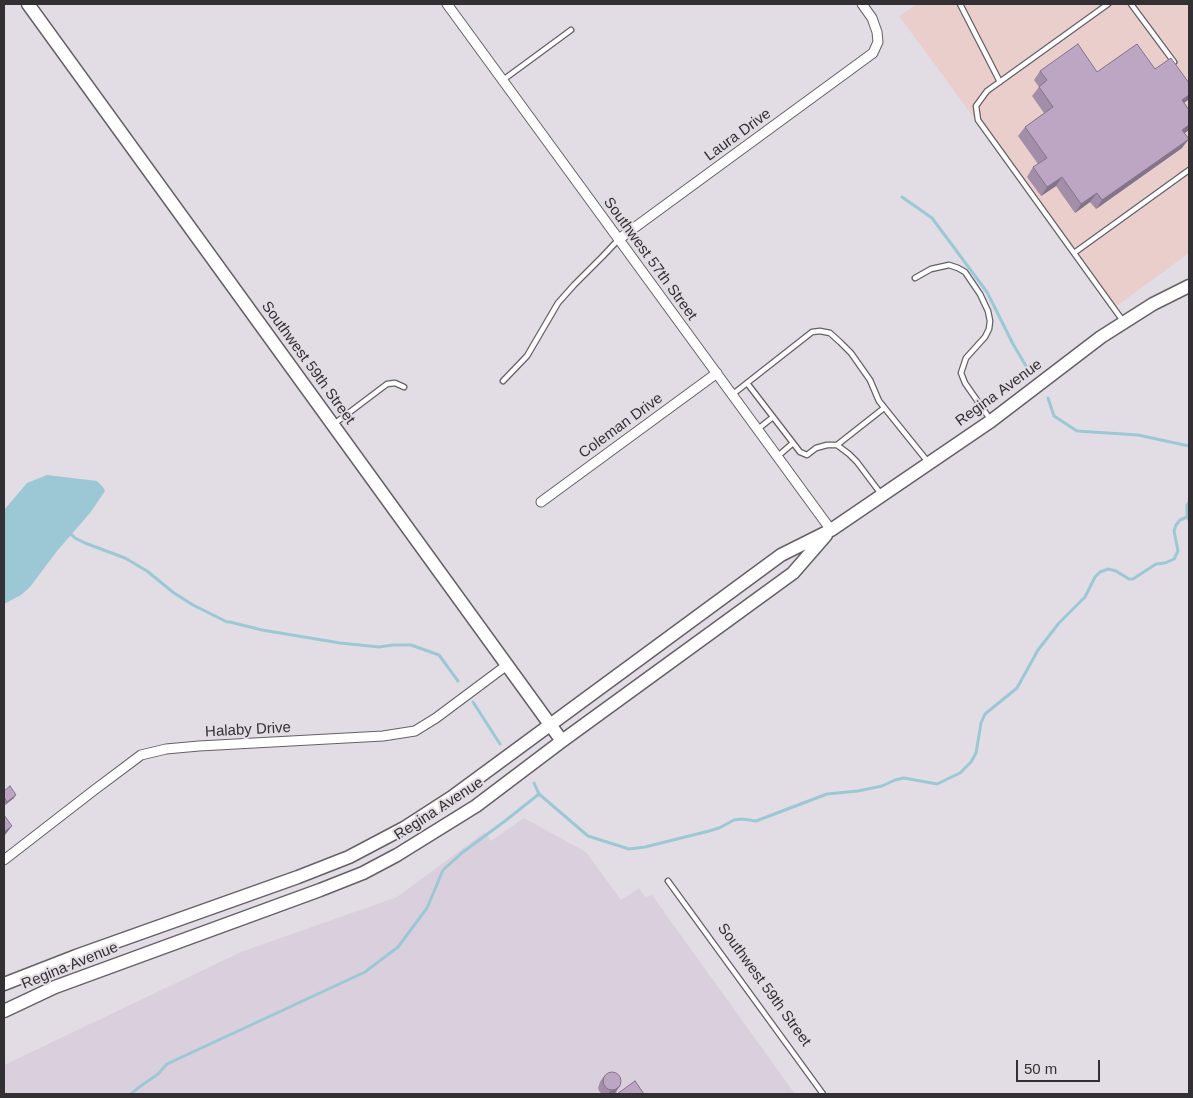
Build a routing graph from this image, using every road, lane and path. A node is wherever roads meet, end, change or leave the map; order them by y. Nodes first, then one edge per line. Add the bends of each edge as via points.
1 (28, 4) edge
2 (447, 4) edge
3 (862, 4) edge
4 (960, 4) edge
5 (1108, 4) edge
6 (1131, 4) edge
7 (571, 30) dead end
8 (1178, 68) edge
9 (502, 80) junction
10 (1000, 82) junction
11 (1189, 170) edge
12 (619, 239) junction
13 (1074, 253) junction
14 (915, 278) dead end
15 (1189, 286) edge
16 (1124, 322) junction
17 (717, 373) junction
18 (503, 380) dead end
19 (747, 383) junction
20 (404, 387) dead end
21 (733, 395) junction
22 (884, 408) junction
23 (773, 417) junction
24 (991, 421) junction
25 (332, 424) junction
26 (758, 429) junction
27 (793, 443) junction
28 (838, 445) junction
29 (778, 456) junction
30 (929, 463) junction
31 (882, 495) junction
32 (541, 502) dead end
33 (831, 530) junction
34 (507, 665) junction
35 (550, 725) junction
36 (562, 741) junction
37 (4, 860) edge
38 (668, 881) dead end
39 (4, 984) edge
40 (4, 1011) edge
41 (823, 1094) edge

1 - 25 main road, Southwest 59th Street
2 - 9 street, Southwest 57th Street
3 - 12 street, Laura Drive via 877,32 878,42 873,53
4 - 10 lane
5 - 10 lane
6 - 8 lane
7 - 9 lane
9 - 12 street, Southwest 57th Street
10 - 13 lane via 987,91 976,106 978,120
11 - 13 lane
12 - 17 street, Southwest 57th Street
12 - 18 lane via 558,304 527,356
13 - 16 lane
14 - 24 lane via 949,265 965,272 980,294 988,311 989,330 966,358 961,373
15 - 16 main road, Regina Avenue
16 - 24 main road, Regina Avenue
17 - 21 street, Southwest 57th Street
17 - 32 street, Coleman Drive
19 - 21 lane
19 - 22 lane via 812,332 820,331 830,333 851,353
19 - 23 lane
20 - 25 lane via 387,384
21 - 26 street, Southwest 57th Street
22 - 28 lane
22 - 30 lane
23 - 26 lane
23 - 27 lane
24 - 30 main road, Regina Avenue
25 - 34 main road, Southwest 59th Street
26 - 29 street, Southwest 57th Street
27 - 28 lane via 807,455 816,448
27 - 29 lane
28 - 31 lane via 858,462
29 - 33 street, Southwest 57th Street
30 - 31 main road, Regina Avenue
31 - 33 main road, Regina Avenue
33 - 35 main road, Regina Avenue via 781,555
33 - 36 main road, Regina Avenue via 793,574
34 - 35 main road, Southwest 59th Street
34 - 37 street, Halaby Drive via 415,731 384,736 166,749 141,756
35 - 36 main road, Southwest 59th Street
35 - 39 main road, Regina Avenue via 420,818 349,856
36 - 40 main road, Regina Avenue via 476,806 363,873 64,984
38 - 41 lane, Southwest 59th Street

